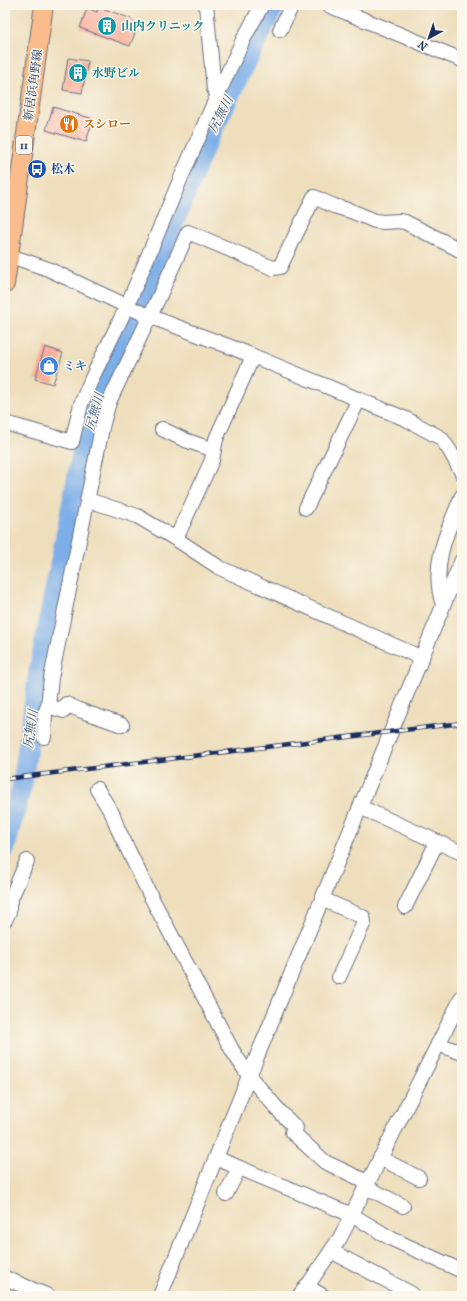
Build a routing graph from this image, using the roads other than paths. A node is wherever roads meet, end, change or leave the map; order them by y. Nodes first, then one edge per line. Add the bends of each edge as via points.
1 (44, 5) edge
2 (206, 5) edge
3 (262, 5) edge
4 (292, 5) edge
5 (328, 5) edge
6 (280, 30) dead end
7 (462, 60) edge
8 (218, 94) junction
9 (462, 251) edge
10 (7, 255) edge
11 (5, 284) edge
12 (128, 307) junction
13 (147, 315) junction
14 (253, 356) junction
15 (359, 399) junction
16 (5, 423) edge
17 (162, 429) dead end
18 (214, 450) junction
19 (462, 473) edge
20 (462, 496) edge
21 (88, 500) junction
22 (306, 508) dead end
23 (176, 539) junction
24 (462, 560) edge
25 (444, 605) junction
26 (422, 658) junction
27 (48, 706) junction
28 (122, 725) dead end
29 (44, 737) dead end
30 (97, 788) dead end
31 (360, 807) junction
32 (436, 842) junction
33 (461, 851) edge
34 (27, 861) dead end
35 (322, 898) junction
36 (405, 907) dead end
37 (5, 920) edge
38 (339, 977) dead end
39 (462, 997) edge
40 (438, 1044) junction
41 (462, 1053) edge
42 (249, 1076) junction
43 (216, 1158) junction
44 (380, 1158) junction
45 (239, 1168) junction
46 (419, 1178) dead end
47 (366, 1186) junction
48 (226, 1194) dead end
49 (403, 1206) dead end
50 (352, 1214) junction
51 (331, 1251) junction
52 (462, 1271) edge
53 (5, 1278) edge
54 (302, 1291) edge
55 (48, 1296) edge
56 (160, 1296) edge
57 (323, 1296) edge
58 (412, 1296) edge

1 - 10 main road, 新居浜角野線 / 11
2 - 8 street via 214,89
3 - 8 street
4 - 6 street
5 - 7 street
8 - 12 street
9 - 13 street via 405,222 375,221 314,197 280,267 273,268 188,232 159,297
10 - 11 main road, 新居浜角野線 / 11
10 - 12 street via 48,269
12 - 13 street
12 - 16 street via 81,404 72,442
13 - 14 street
13 - 21 street via 109,402
14 - 15 street
14 - 18 street via 216,439
15 - 19 street via 406,419 441,438
15 - 22 street
17 - 18 street
18 - 23 street via 212,460
20 - 25 street via 448,528 438,572 439,592
21 - 23 street via 137,516
21 - 27 street via 54,662
23 - 26 street via 220,568
24 - 25 street
25 - 26 street
26 - 31 street
27 - 28 street via 64,711 66,704
27 - 29 street via 45,713
30 - 42 street via 113,815 149,893 232,1050
31 - 32 street
31 - 35 street
32 - 33 street
32 - 36 street
34 - 37 street via 9,903 9,912
35 - 38 street via 363,917 364,922
35 - 42 street
39 - 40 street
40 - 41 street
40 - 44 street
42 - 43 street
42 - 47 street via 296,1128 292,1132 325,1162 361,1179
43 - 45 street
43 - 56 street
44 - 46 street
44 - 47 street
45 - 48 street
45 - 50 street
47 - 49 street
47 - 50 street
50 - 51 street
50 - 52 street via 392,1239
51 - 54 street
51 - 58 street
53 - 55 street
54 - 57 street

